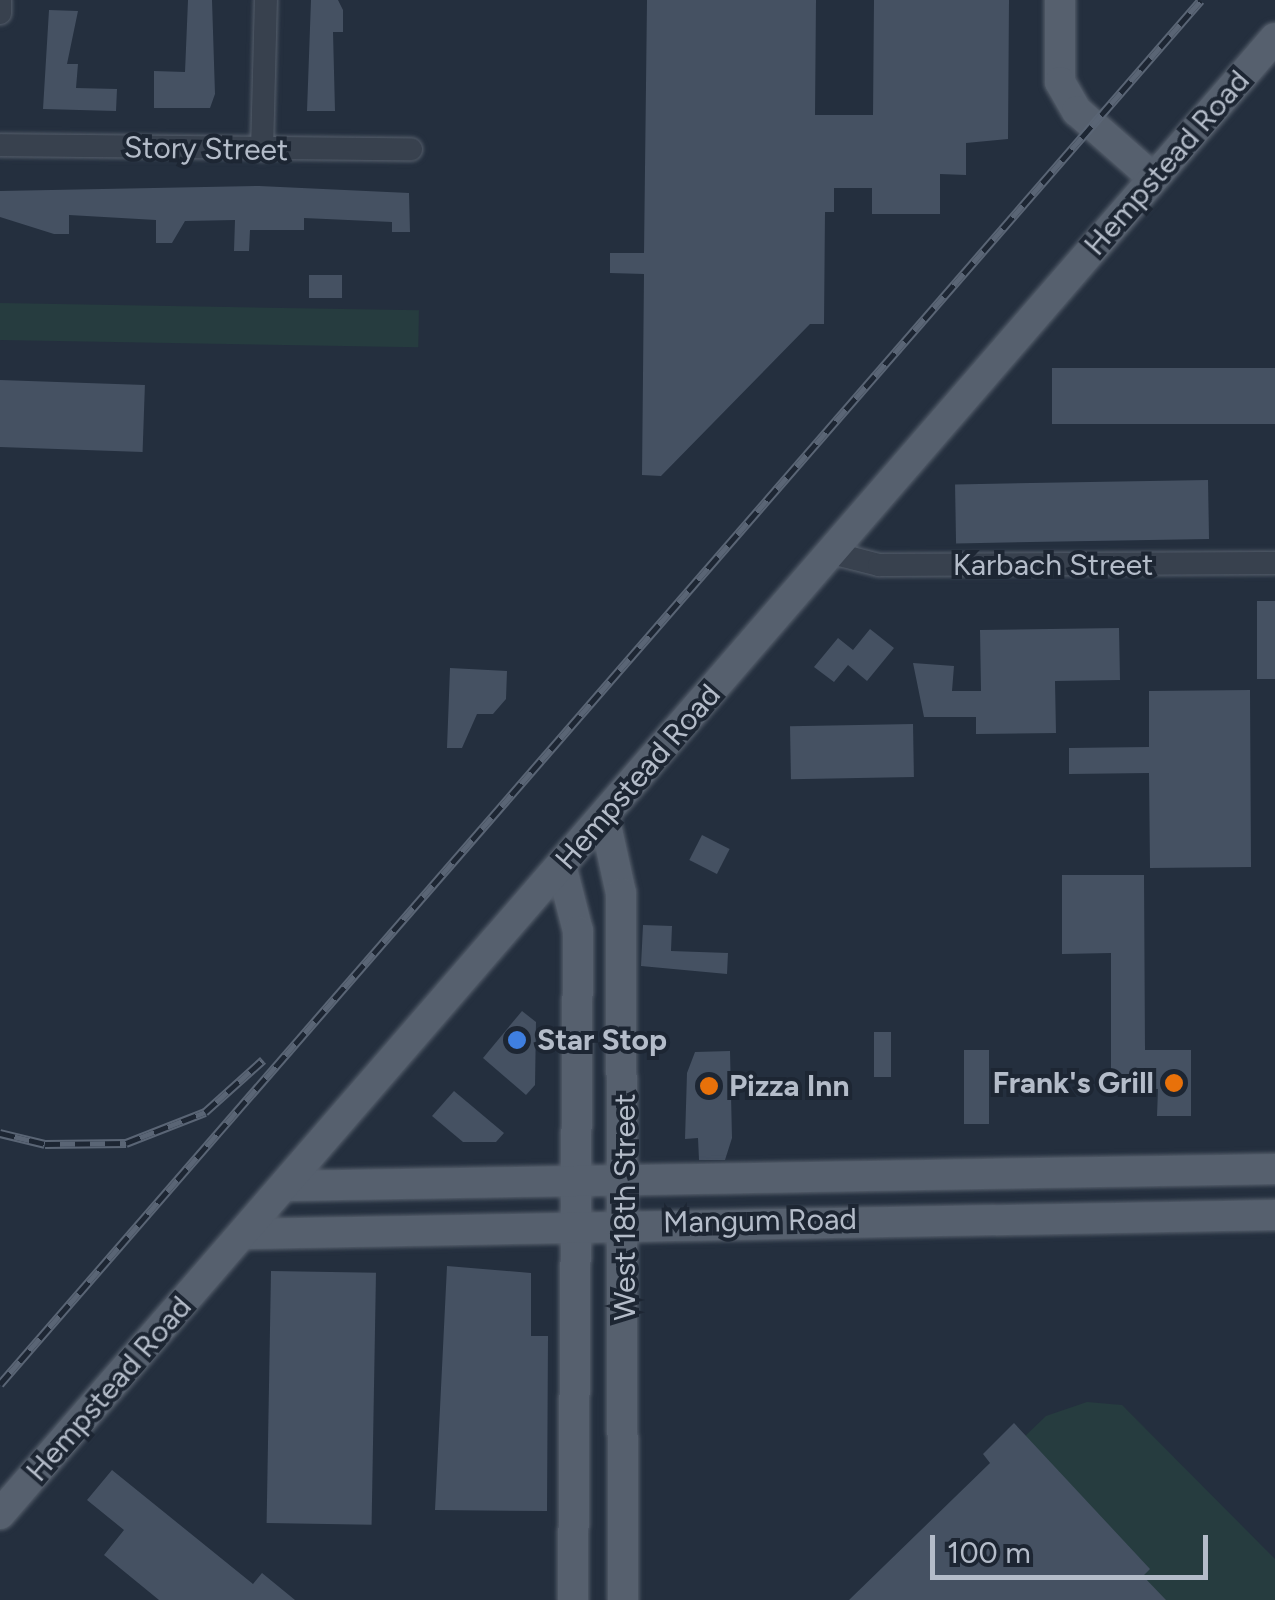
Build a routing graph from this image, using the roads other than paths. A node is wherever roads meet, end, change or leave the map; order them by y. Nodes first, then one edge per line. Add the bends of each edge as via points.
1 (0, 0) edge
2 (266, 0) edge
3 (1060, 0) edge
4 (0, 13) edge
5 (1275, 38) edge
6 (0, 145) edge
7 (412, 148) dead end
8 (262, 150) junction
9 (1153, 178) junction
10 (832, 554) junction
11 (1275, 564) edge
12 (604, 816) junction
13 (562, 865) junction
14 (624, 1012) junction
15 (578, 1018) junction
16 (1275, 1169) edge
17 (932, 1175) junction
18 (627, 1176) junction
19 (576, 1177) junction
20 (285, 1186) junction
21 (1275, 1215) edge
22 (932, 1219) junction
23 (626, 1222) junction
24 (576, 1226) junction
25 (244, 1234) junction
26 (0, 1514) edge
27 (624, 1547) junction
28 (574, 1549) junction
29 (573, 1600) edge
30 (623, 1600) edge

1 - 4 street
2 - 8 street
3 - 9 main road via 1060,82 1077,111
5 - 9 main road, Hempstead Road
6 - 8 street, Story Street
7 - 8 street, Story Street
9 - 10 main road, Hempstead Road
10 - 11 street, Karbach Street via 879,565
10 - 12 main road, Hempstead Road
12 - 13 main road, Hempstead Road
12 - 14 main road, West 18th Street via 621,886
13 - 15 main road, West 18th Street via 578,930
13 - 20 main road, Hempstead Road
14 - 15 main road
14 - 18 main road, West 18th Street
15 - 19 main road, West 18th Street
16 - 17 main road, Mangum Road
17 - 18 main road, Mangum Road
17 - 22 main road
18 - 19 main road, Mangum Road
18 - 23 main road, West 18th Street
19 - 20 main road, Mangum Road
19 - 24 main road, West 18th Street
20 - 25 main road, Hempstead Road
21 - 22 main road, Mangum Road
22 - 23 main road, Mangum Road
23 - 24 main road, Mangum Road
23 - 27 main road, West 18th Street
24 - 25 main road, Mangum Road
24 - 28 main road, West 18th Street
25 - 26 main road, Hempstead Road
27 - 28 main road
27 - 30 main road, West 18th Street
28 - 29 main road, West 18th Street

